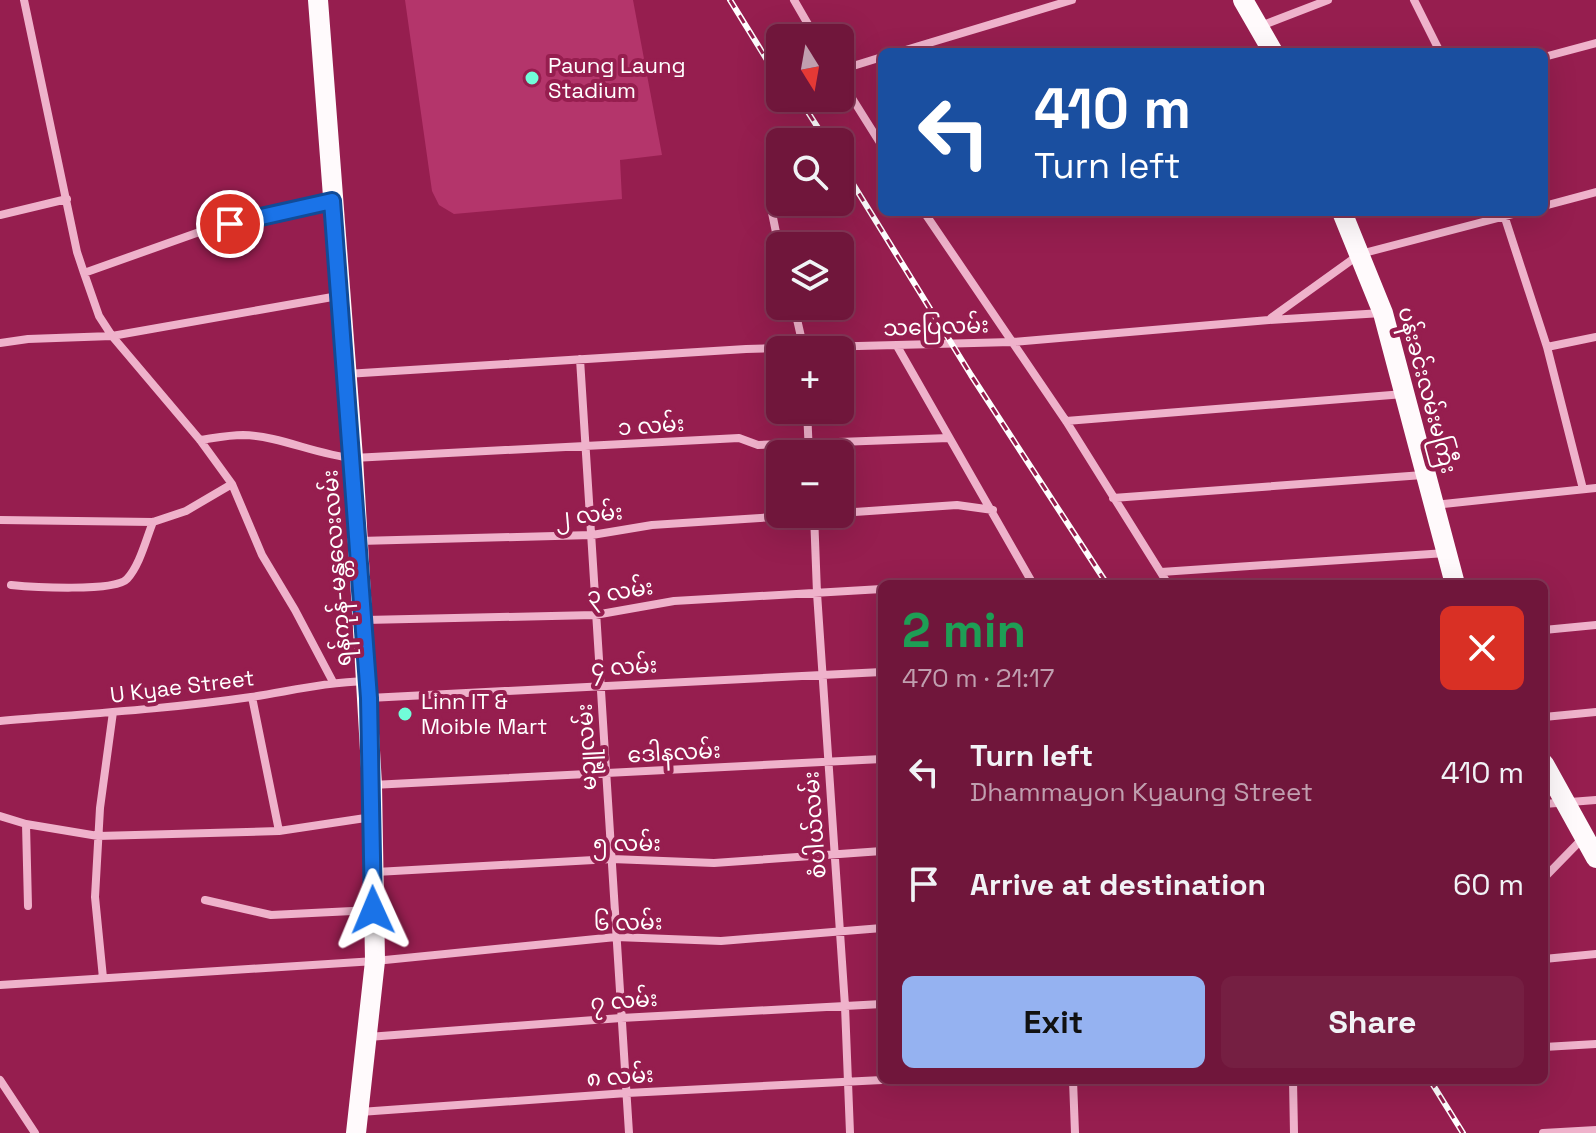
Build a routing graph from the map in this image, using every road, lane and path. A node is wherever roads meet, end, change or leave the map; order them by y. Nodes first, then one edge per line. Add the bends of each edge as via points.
1 (24, 0) edge
2 (318, 0) edge
3 (794, 0) edge
4 (1072, 0) edge
5 (1243, 0) edge
6 (1328, 0) edge
7 (1414, 0) edge
8 (808, 24) edge
9 (1258, 27) junction
10 (1596, 43) edge
11 (912, 48) edge
12 (1269, 48) edge
13 (1438, 48) edge
14 (1548, 56) edge
15 (878, 58) edge
16 (854, 66) edge
17 (854, 101) edge
18 (878, 140) edge
19 (1596, 192) edge
20 (67, 199) junction
21 (332, 201) junction
22 (1548, 205) edge
23 (0, 215) edge
24 (927, 216) edge
25 (1344, 216) edge
26 (1497, 216) edge
27 (1505, 216) edge
28 (1360, 254) junction
29 (84, 273) junction
30 (339, 296) junction
31 (1383, 313) junction
32 (1269, 320) junction
33 (112, 336) junction
34 (1596, 337) edge
35 (1012, 342) junction
36 (0, 343) edge
37 (897, 346) junction
38 (854, 347) edge
39 (1547, 347) junction
40 (766, 350) edge
41 (580, 359) junction
42 (346, 374) junction
43 (1406, 394) junction
44 (1066, 421) junction
45 (949, 438) junction
46 (200, 440) junction
47 (854, 445) edge
48 (766, 446) edge
49 (584, 448) junction
50 (353, 458) junction
51 (1426, 475) junction
52 (232, 484) junction
53 (1596, 488) edge
54 (1583, 489) junction
55 (1113, 498) junction
56 (1434, 505) junction
57 (993, 510) junction
58 (854, 512) edge
59 (766, 517) edge
60 (0, 520) edge
61 (153, 522) junction
62 (815, 528) edge
63 (592, 535) junction
64 (359, 541) junction
65 (1446, 553) junction
66 (1161, 572) junction
67 (1031, 580) edge
68 (1166, 580) edge
69 (1454, 580) edge
70 (11, 585) dead end
71 (878, 589) edge
72 (817, 593) junction
73 (595, 615) junction
74 (364, 620) junction
75 (1596, 625) edge
76 (1548, 630) edge
77 (878, 672) edge
78 (823, 673) junction
79 (333, 682) junction
80 (601, 685) junction
81 (368, 689) junction
82 (252, 697) junction
83 (113, 712) junction
84 (1596, 712) edge
85 (1548, 717) edge
86 (0, 721) edge
87 (878, 759) edge
88 (828, 762) junction
89 (1548, 771) edge
90 (605, 774) junction
91 (372, 785) junction
92 (1596, 800) edge
93 (1566, 802) junction
94 (1548, 804) edge
95 (0, 816) edge
96 (373, 817) junction
97 (26, 824) junction
98 (279, 831) junction
99 (98, 836) junction
100 (1584, 837) junction
101 (878, 851) edge
102 (834, 855) junction
103 (1596, 858) edge
104 (612, 859) junction
105 (373, 872) junction
106 (1548, 874) edge
107 (205, 900) dead end
108 (28, 906) dead end
109 (373, 910) junction
110 (878, 928) edge
111 (839, 931) junction
112 (616, 937) junction
113 (1596, 954) edge
114 (1548, 959) edge
115 (375, 961) junction
116 (103, 978) junction
117 (0, 985) edge
118 (878, 1004) edge
119 (845, 1006) junction
120 (621, 1018) junction
121 (368, 1037) junction
122 (1596, 1044) edge
123 (1548, 1047) edge
124 (0, 1080) edge
125 (878, 1080) edge
126 (848, 1082) junction
127 (1073, 1084) edge
128 (1293, 1084) edge
129 (627, 1093) junction
130 (360, 1112) junction
131 (1596, 1130) edge
132 (35, 1133) edge
133 (356, 1133) edge
134 (629, 1133) edge
135 (850, 1133) edge
136 (1075, 1133) edge
137 (1294, 1133) edge
138 (1543, 1133) edge

1 - 20 street
2 - 21 main road, ရန်ကုန်-မန္တလေးလမ်း
3 - 8 street
4 - 11 street
5 - 9 main road
6 - 9 street
7 - 13 street
9 - 12 main road
10 - 14 street
15 - 16 street
17 - 18 street
19 - 22 street
20 - 23 street
20 - 29 street
21 - 29 street via 205,230
21 - 30 main road, ရန်ကုန်-မန္တလေးလမ်း
24 - 35 street
25 - 28 main road, ပန်းခင်းလမ်းမကြီး
26 - 28 street
27 - 39 street
28 - 31 main road, ပန်းခင်းလမ်းမကြီး
28 - 32 street
29 - 33 street
30 - 33 street
30 - 42 main road, ရန်ကုန်-မန္တလေးလမ်း
31 - 32 street, သပြေလမ်း
31 - 43 main road, ပန်းခင်းလမ်းမကြီး
32 - 35 street, သပြေလမ်း
33 - 36 street
33 - 46 street
34 - 39 street
35 - 37 street, သပြေလမ်း
35 - 44 street
37 - 38 street, သပြေလမ်း
37 - 45 street
39 - 54 street
40 - 41 street, သပြေလမ်း
41 - 42 street, သပြေလမ်း
41 - 49 street, မဉ္ဇူလမ်း
42 - 50 main road, ရန်ကုန်-မန္တလေးလမ်း
43 - 44 street
43 - 51 main road, ပန်းခင်းလမ်းမကြီး
44 - 55 street
45 - 47 street, ၁ လမ်း
45 - 57 street
46 - 50 street, ၁ လမ်း via 242,435
46 - 52 street
48 - 49 street, ၁ လမ်း via 739,438
49 - 50 street, ၁ လမ်း
49 - 63 street, မဉ္ဇူလမ်း
50 - 64 main road, ရန်ကုန်-မန္တလေးလမ်း
51 - 55 street
51 - 56 main road, ပန်းခင်းလမ်းမကြီး
52 - 61 street via 186,511
52 - 79 street via 262,555
53 - 54 street
54 - 56 street
55 - 66 street
56 - 65 main road, ပန်းခင်းလမ်းမကြီး
57 - 58 street via 957,505
57 - 67 street
59 - 63 street, ၂ လမ်း
60 - 61 street
61 - 70 street via 133,570 120,585
62 - 72 street, စံပါယ်လမ်း
63 - 64 street, ၂ လမ်း
63 - 73 street, မဉ္ဇူလမ်း
64 - 74 main road, ရန်ကုန်-မန္တလေးလမ်း
65 - 66 street
65 - 69 main road, ပန်းခင်းလမ်းမကြီး
66 - 68 street
71 - 72 street, ၃ လမ်း
72 - 73 street, ၃ လမ်း via 674,601
72 - 78 street, စံပါယ်လမ်း
73 - 74 street, ၃ လမ်း
73 - 80 street, မဉ္ဇူလမ်း
74 - 81 main road, ရန်ကုန်-မန္တလေးလမ်း
75 - 76 street
77 - 78 street, ၄ လမ်း
78 - 80 street, ၄ လမ်း
78 - 88 street, စံပါယ်လမ်း
79 - 81 street, U Kyae Street
79 - 82 street, U Kyae Street
80 - 81 street, ၄ လမ်း
80 - 90 street, မဉ္ဇူလမ်း
81 - 91 main road, ရန်ကုန်-မန္တလေးလမ်း
82 - 83 street, U Kyae Street
82 - 98 street
83 - 86 street, U Kyae Street
83 - 99 street
84 - 85 street
87 - 88 street, ဒေါနလမ်း
88 - 90 street, ဒေါနလမ်း
88 - 102 street, စံပါယ်လမ်း
89 - 93 main road
90 - 91 street, ဒေါနလမ်း
90 - 104 street, မဉ္ဇူလမ်း
91 - 96 main road, ရန်ကုန်-မန္တလေးလမ်း
92 - 93 street
93 - 94 street
93 - 100 main road
95 - 97 street
96 - 98 street
96 - 105 main road, ရန်ကုန်-မန္တလေးလမ်း
97 - 99 street
97 - 108 street
98 - 99 street
99 - 116 street via 95,897
100 - 103 main road
100 - 106 street
101 - 102 street, ၅ လမ်း
102 - 104 street, ၅ လမ်း via 714,863
102 - 111 street, စံပါယ်လမ်း
104 - 105 street, ၅ လမ်း
104 - 112 street, မဉ္ဇူလမ်း
105 - 109 main road, ရန်ကုန်-မန္တလေးလမ်း
107 - 109 street via 271,915
109 - 115 main road, ရန်ကုန်-မန္တလေးလမ်း
110 - 111 street, ၆ လမ်း
111 - 112 street, ၆ လမ်း via 721,941
111 - 119 street, စံပါယ်လမ်း
112 - 115 street, ၆ လမ်း
112 - 120 street, မဉ္ဇူလမ်း
113 - 114 street
115 - 116 street, ၆ လမ်း
115 - 121 main road, ရန်ကုန်-မန္တလေးလမ်း
116 - 117 street, ၆ လမ်း
118 - 119 street, ၇ လမ်း
119 - 120 street, ၇ လမ်း
119 - 126 street, စံပါယ်လမ်း
120 - 121 street, ၇ လမ်း
120 - 129 street, မဉ္ဇူလမ်း
121 - 130 main road, ရန်ကုန်-မန္တလေးလမ်း
122 - 123 street
124 - 132 street
125 - 126 street, ၈ လမ်း
126 - 129 street, ၈ လမ်း
126 - 135 street, စံပါယ်လမ်း
127 - 136 street
128 - 137 street
129 - 130 street, ၈ လမ်း
129 - 134 street, မဉ္ဇူလမ်း
130 - 133 main road, ရန်ကုန်-မန္တလေးလမ်း
131 - 138 street

